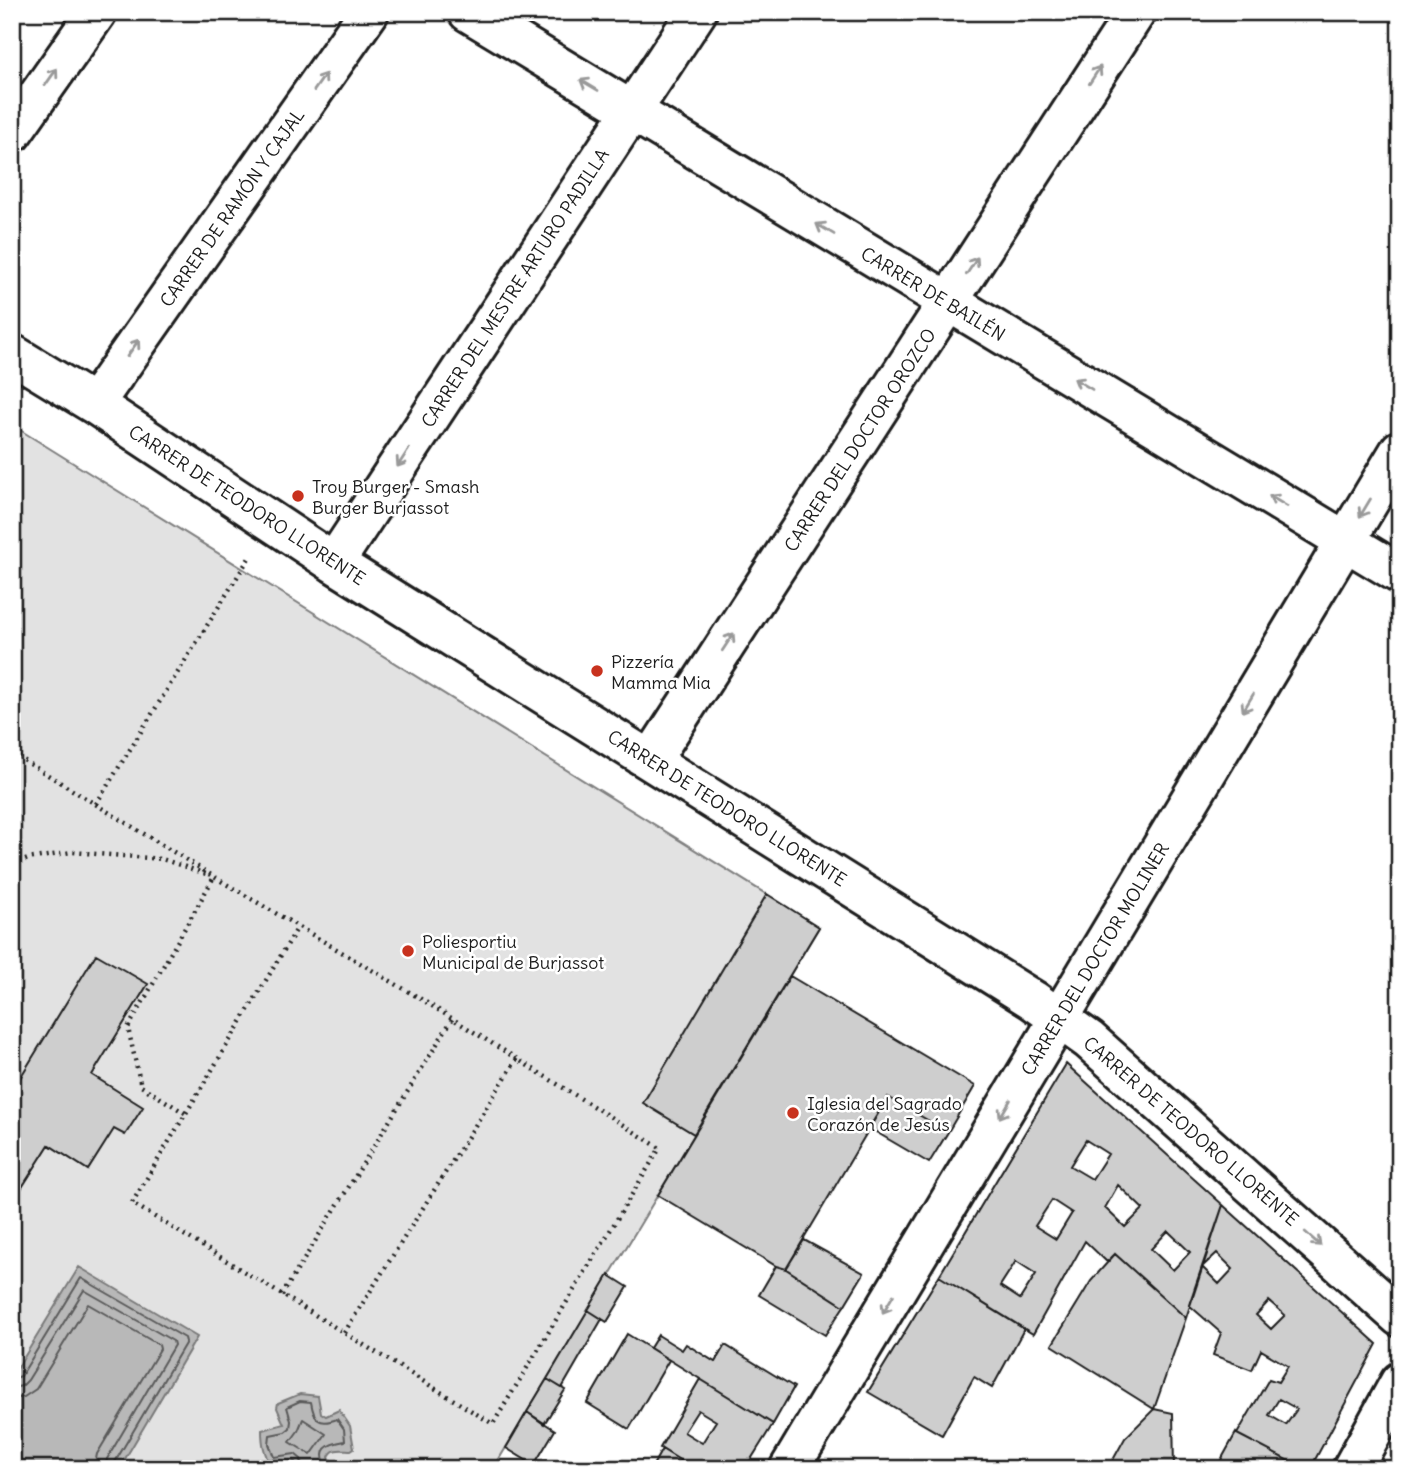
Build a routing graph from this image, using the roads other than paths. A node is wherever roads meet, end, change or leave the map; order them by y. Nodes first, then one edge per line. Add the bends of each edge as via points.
1 (97, 12) edge
2 (369, 12) edge
3 (468, 12) edge
4 (697, 12) edge
5 (1136, 12) edge
6 (632, 111) junction
7 (12, 133) edge
8 (948, 303) junction
9 (12, 354) edge
10 (94, 404) junction
11 (1400, 450) edge
12 (1345, 541) junction
13 (334, 564) junction
14 (1400, 574) edge
15 (651, 761) junction
16 (1058, 1017) junction
17 (1400, 1317) edge
18 (1400, 1382) edge
19 (789, 1469) edge
20 (1352, 1469) edge

7 -> 1 street
10 -> 2 street, CARRER DE RAMÓN Y CAJAL
6 -> 3 street, CARRER DE BAILÉN
4 - 6 street, CARRER DEL MESTRE ARTURO PADILLA
8 -> 5 street, CARRER DEL DOCTOR OROZCO
8 -> 6 street, CARRER DE BAILÉN
6 -> 13 street, CARRER DEL MESTRE ARTURO PADILLA
12 -> 8 street, CARRER DE BAILÉN
15 -> 8 street, CARRER DEL DOCTOR OROZCO
9 - 10 street, CARRER DE TEODORO LLORENTE
10 - 13 street, CARRER DE TEODORO LLORENTE
11 -> 12 street, CARRER DEL DOCTOR MOLINER
12 - 14 street, CARRER DE BAILÉN
12 -> 16 street, CARRER DEL DOCTOR MOLINER
13 - 15 street, CARRER DE TEODORO LLORENTE
15 - 16 street, CARRER DE TEODORO LLORENTE
16 -> 17 street, CARRER DE TEODORO LLORENTE
16 -> 19 street, CARRER DEL DOCTOR MOLINER
18 - 20 street

